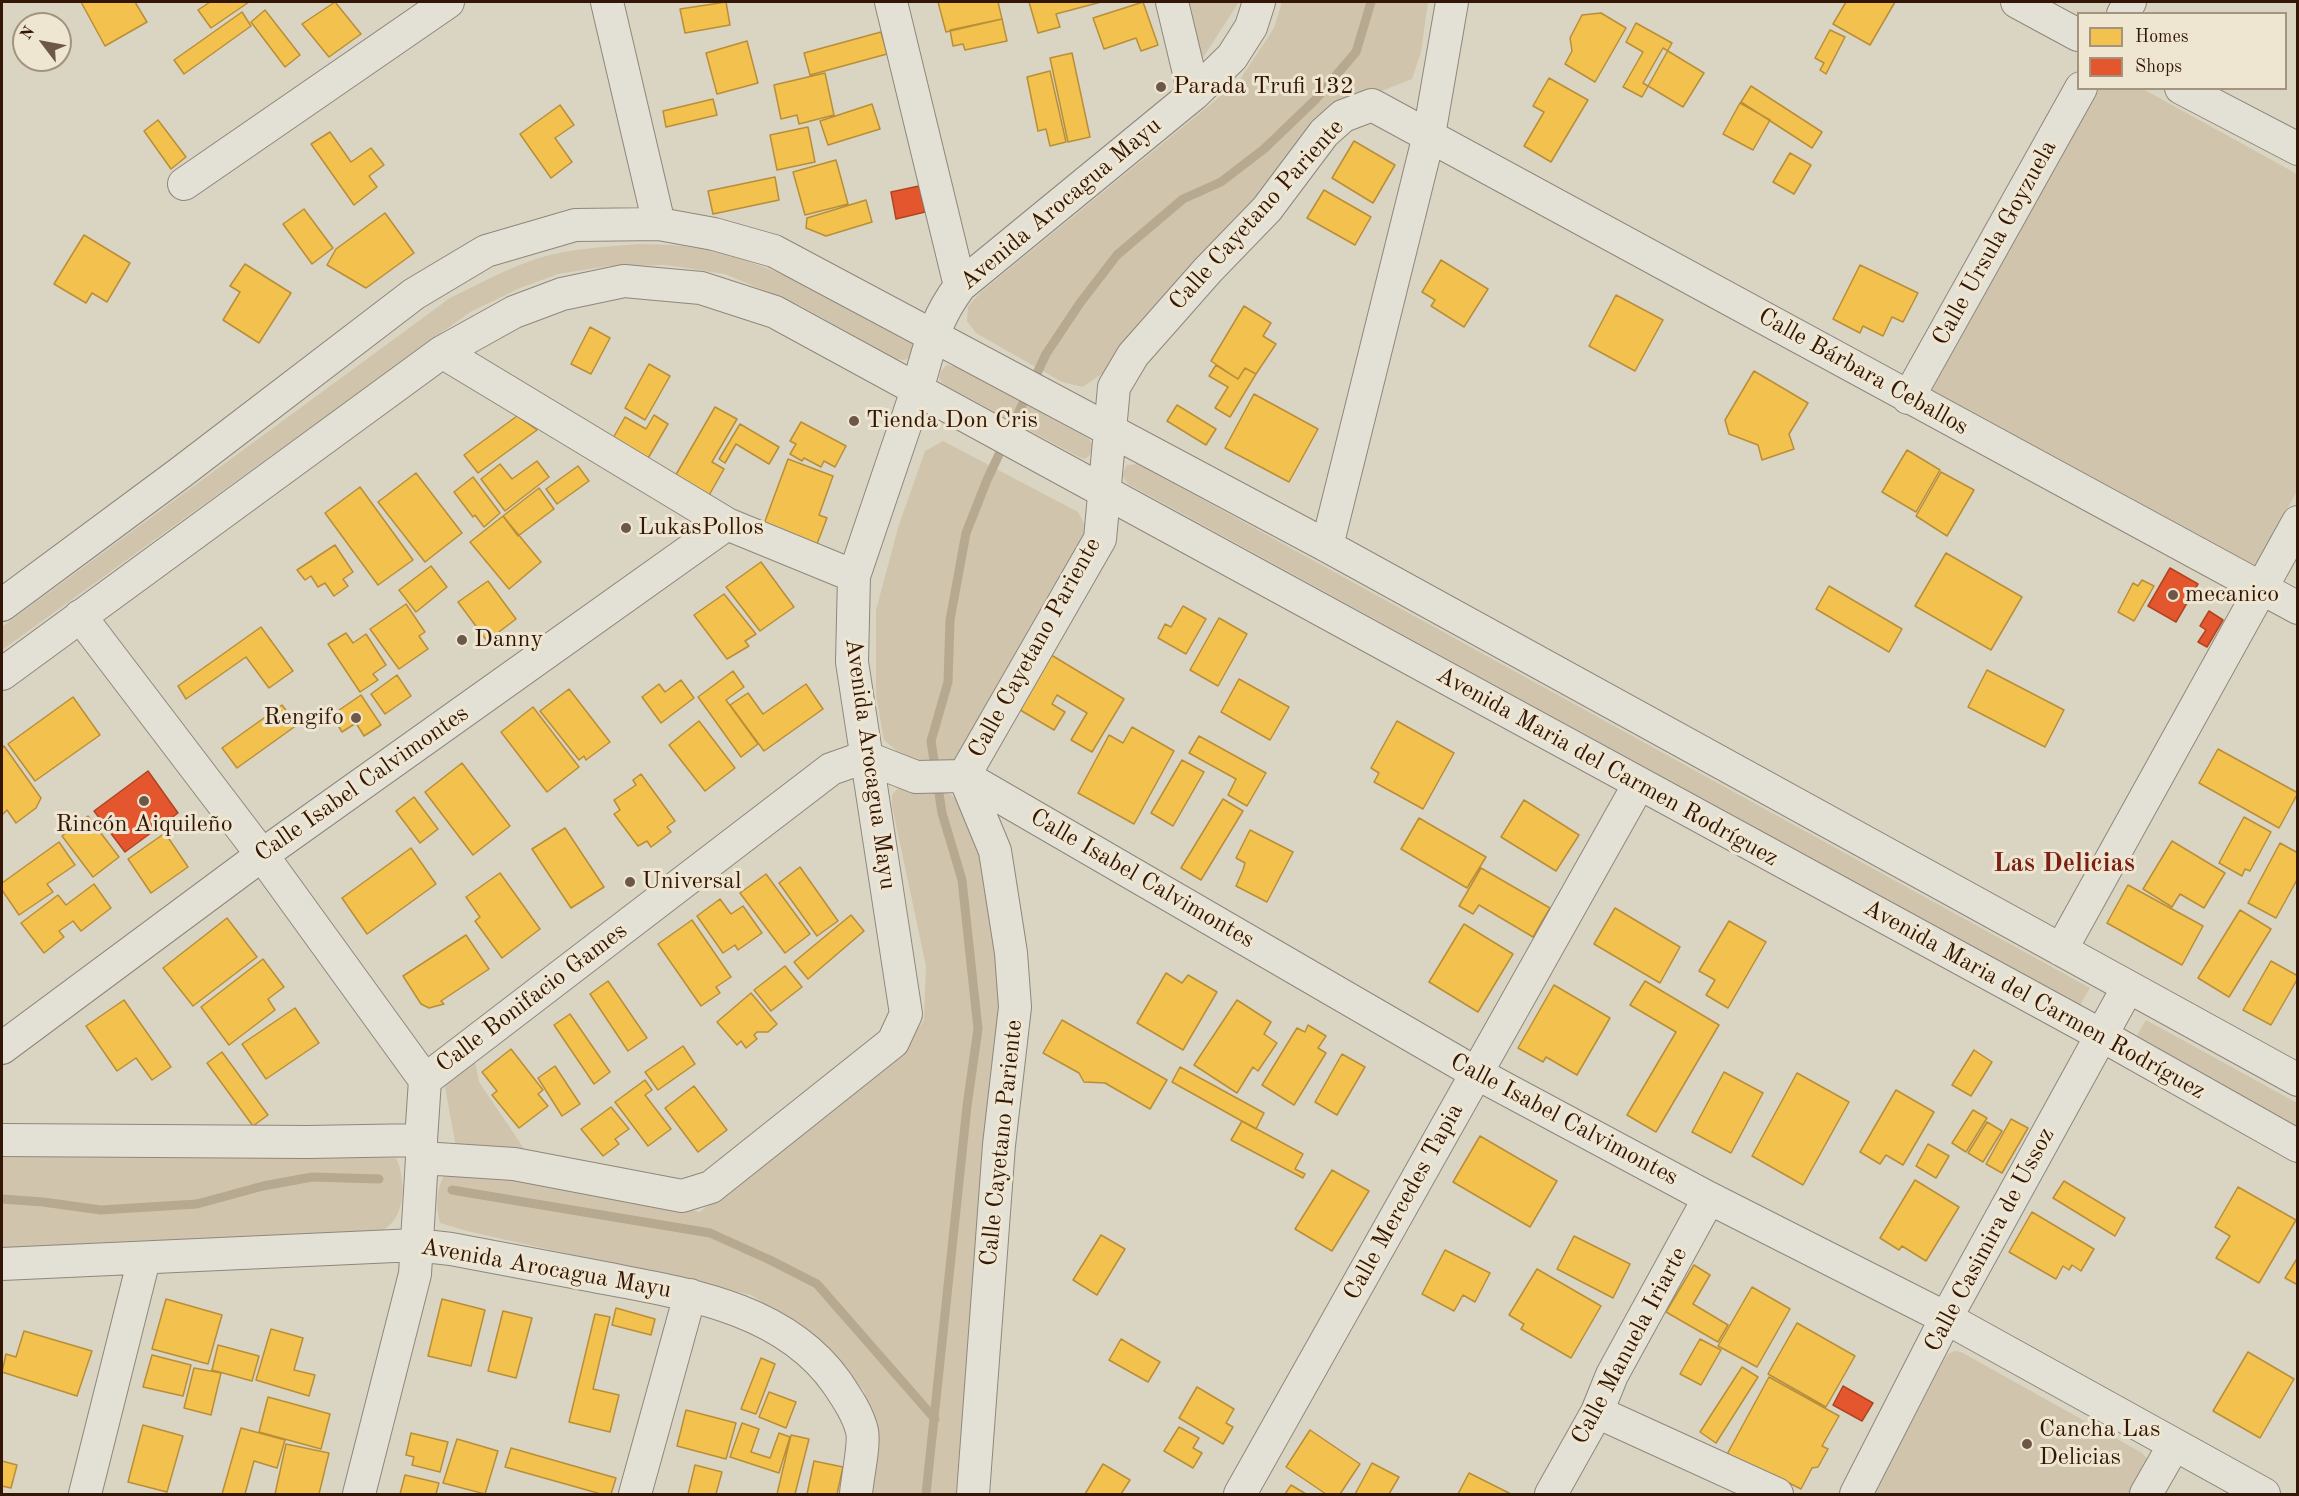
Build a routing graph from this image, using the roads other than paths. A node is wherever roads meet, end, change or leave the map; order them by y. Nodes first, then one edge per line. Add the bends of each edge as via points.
1 (448, 2) edge
2 (607, 2) edge
3 (891, 2) edge
4 (1172, 2) edge
5 (1259, 2) edge
6 (1452, 2) edge
7 (2017, 2) edge
8 (2077, 34) edge
9 (2080, 90) edge
10 (2185, 90) edge
11 (1194, 94) junction
12 (1429, 135) junction
13 (2298, 149) edge
14 (184, 184) dead end
15 (659, 224) junction
16 (960, 286) junction
17 (932, 336) junction
18 (442, 352) junction
19 (917, 388) junction
20 (1908, 398) junction
21 (1110, 430) junction
22 (1104, 493) junction
23 (2298, 522) edge
24 (727, 524) junction
25 (1327, 546) junction
26 (854, 576) junction
27 (2261, 588) junction
28 (2, 605) edge
29 (2298, 608) edge
30 (80, 616) junction
31 (2, 674) edge
32 (866, 757) junction
33 (964, 776) junction
34 (1638, 784) junction
35 (262, 855) junction
36 (2061, 950) junction
37 (2128, 987) junction
38 (2101, 1035) junction
39 (2, 1048) edge
40 (1476, 1073) junction
41 (425, 1080) junction
42 (2298, 1080) edge
43 (2, 1140) edge
44 (2298, 1146) edge
45 (421, 1149) junction
46 (1709, 1198) junction
47 (416, 1245) junction
48 (144, 1259) junction
49 (2, 1264) edge
50 (690, 1295) junction
51 (1946, 1318) junction
52 (1597, 1412) junction
53 (2174, 1444) junction
54 (85, 1494) edge
55 (359, 1494) edge
56 (635, 1494) edge
57 (856, 1494) edge
58 (973, 1494) edge
59 (1240, 1494) edge
60 (1551, 1494) edge
61 (1777, 1494) edge
62 (1856, 1494) edge
63 (2146, 1494) edge
64 (2264, 1494) edge

1 - 14 street
2 - 15 street
3 - 16 street
4 - 11 street
5 - 11 street, Avenida Arocagua Mayu via 1251,27 1232,57
6 - 12 street
7 - 8 street
9 - 20 street, Calle Ursula Goyzuela
10 - 13 street
11 - 16 street, Avenida Arocagua Mayu
12 - 20 street, Calle Bárbara Ceballos
12 - 21 street, Calle Cayetano Pariente via 1372,105 1342,116 1330,127 1267,209 1133,355 1114,387
12 - 25 street
15 - 17 street via 774,251
15 - 28 street via 576,225 486,251 414,294
16 - 17 street, Avenida Arocagua Mayu via 944,307
17 - 19 street, Avenida Arocagua Mayu
17 - 21 street
18 - 19 street, Avenida Maria del Carmen Rodríguez via 514,312 562,294 624,281 701,288 775,312
18 - 24 street
18 - 30 street, Avenida Maria del Carmen Rodríguez
19 - 22 street, Avenida Maria del Carmen Rodríguez
19 - 26 street, Avenida Arocagua Mayu
20 - 27 street, Calle Bárbara Ceballos
21 - 22 street, Calle Cayetano Pariente
21 - 25 street
22 - 33 street, Calle Cayetano Pariente via 1100,539
22 - 34 street, Avenida Maria del Carmen Rodríguez
23 - 27 street
24 - 26 street
24 - 35 street, Calle Isabel Calvimontes
25 - 36 street
26 - 32 street, Avenida Arocagua Mayu via 852,662
27 - 29 street, Calle Bárbara Ceballos
27 - 36 street
30 - 31 street, Avenida Maria del Carmen Rodríguez
30 - 35 street
32 - 33 street via 916,777
32 - 41 street, Calle Bonifacio Games via 831,769
32 - 45 street, Avenida Arocagua Mayu via 906,1014 893,1042 711,1186 682,1196
33 - 40 street, Calle Isabel Calvimontes
33 - 58 street, Calle Cayetano Pariente via 995,851 1015,1007 999,1145
34 - 38 street, Avenida Maria del Carmen Rodríguez
34 - 40 street, Calle Mercedes Tapia
35 - 39 street, Calle Isabel Calvimontes
35 - 41 street
36 - 37 street
37 - 38 street, Calle Casimira de Ussoz
37 - 42 street
38 - 44 street, Avenida Maria del Carmen Rodríguez
38 - 51 street, Calle Casimira de Ussoz
40 - 46 street, Calle Isabel Calvimontes
40 - 59 street, Calle Mercedes Tapia
41 - 45 street, Calle Bonifacio Games
43 - 45 street, Avenida Arocagua Mayu via 307,1142
45 - 47 street, Calle Bonifacio Games
46 - 51 street, Calle Isabel Calvimontes
46 - 52 street, Calle Manuela Iriarte via 1612,1375
47 - 48 street, Avenida Arocagua Mayu
47 - 50 street, Avenida Arocagua Mayu
47 - 55 street, Calle Bonifacio Games via 415,1274
48 - 49 street, Avenida Arocagua Mayu
48 - 54 street
50 - 56 street
50 - 57 street, Avenida Arocagua Mayu via 740,1311 773,1328 804,1347 827,1369 850,1402 862,1433
51 - 53 street, Calle Isabel Calvimontes
51 - 62 street, Calle Casimira de Ussoz
52 - 60 street, Calle Manuela Iriarte
52 - 61 street
53 - 63 street
53 - 64 street, Calle Isabel Calvimontes

